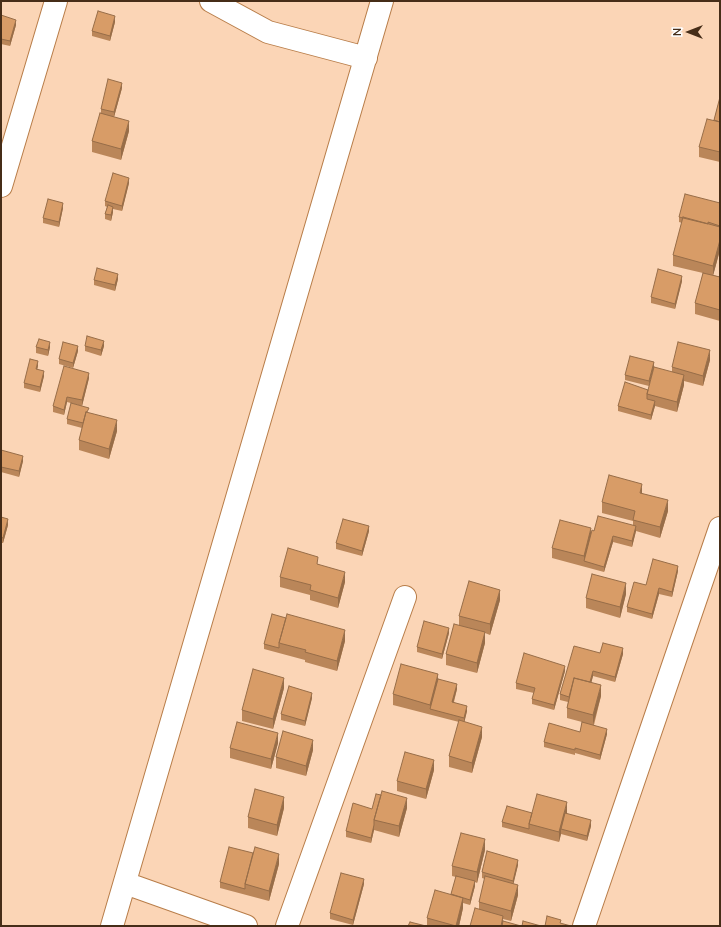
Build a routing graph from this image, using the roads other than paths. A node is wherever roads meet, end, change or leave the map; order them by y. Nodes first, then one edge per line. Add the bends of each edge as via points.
1 (56, 1) edge
2 (211, 1) edge
3 (382, 1) edge
4 (366, 58) junction
5 (1, 186) edge
6 (720, 528) edge
7 (405, 597) dead end
8 (125, 883) junction
9 (112, 926) edge
10 (246, 926) edge
11 (287, 926) edge
12 (584, 926) edge

1 - 5 street
2 - 4 street via 268,32
3 - 4 street
4 - 8 street
6 - 12 street
7 - 11 street
8 - 9 street
8 - 10 street

